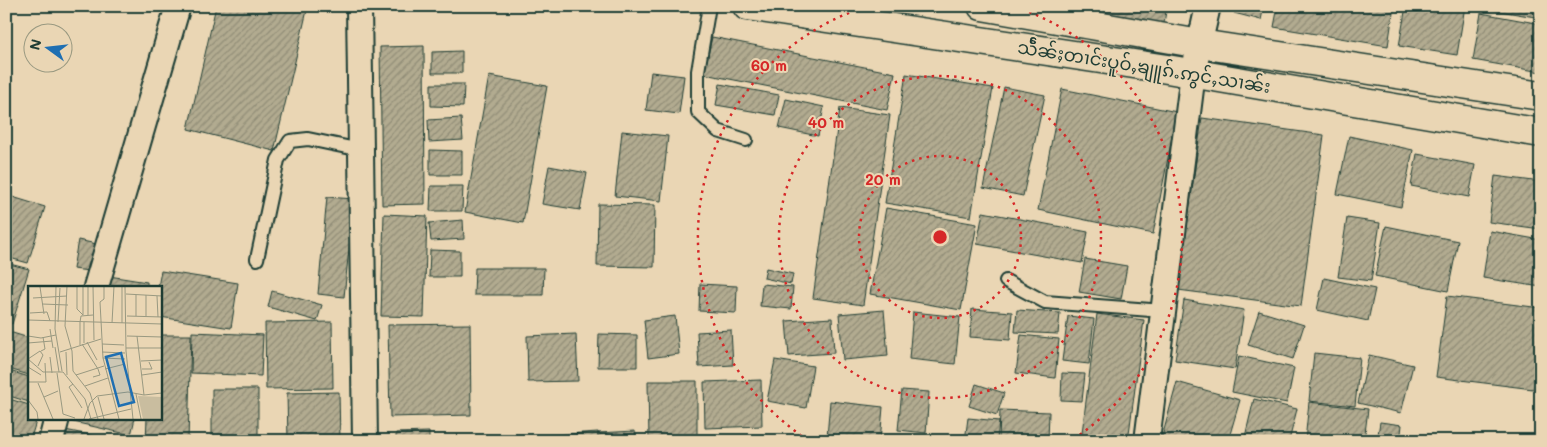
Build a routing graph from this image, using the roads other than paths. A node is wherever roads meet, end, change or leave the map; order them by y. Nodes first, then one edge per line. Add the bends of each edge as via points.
1 (178, 6) edge
2 (359, 6) edge
3 (709, 6) edge
4 (747, 6) edge
5 (982, 6) edge
6 (1208, 6) edge
7 (1200, 44) junction
8 (1193, 73) junction
9 (1541, 96) edge
10 (1541, 133) edge
11 (746, 140) dead end
12 (361, 150) junction
13 (257, 258) dead end
14 (1006, 280) dead end
15 (96, 286) edge
16 (1164, 310) junction
17 (57, 420) edge
18 (51, 441) edge
19 (365, 441) edge
20 (1148, 441) edge

1 - 15 street
2 - 12 street
3 - 11 lane via 698,71 698,112 718,131
4 - 8 highway, သဵႅၼ်ႈတၢင်းပူဝ်ႇၶျူၵ်ႉဢွင်ႇသၢၼ်း
5 - 7 highway, သဵႅၼ်ႈတၢင်းပူဝ်ႇၶျူၵ်ႉဢွင်ႇသၢၼ်း
6 - 7 street
7 - 8 street
7 - 9 highway, သဵႅၼ်ႈတၢင်းပူဝ်ႇၶျူၵ်ႉဢွင်ႇသၢၼ်း
8 - 10 highway, သဵႅၼ်ႈတၢင်းပူဝ်ႇၶျူၵ်ႉဢွင်ႇသၢၼ်း
8 - 16 street
12 - 13 lane via 308,140 290,141 278,160
12 - 19 street
14 - 16 lane via 1044,302
16 - 20 street
17 - 18 street

